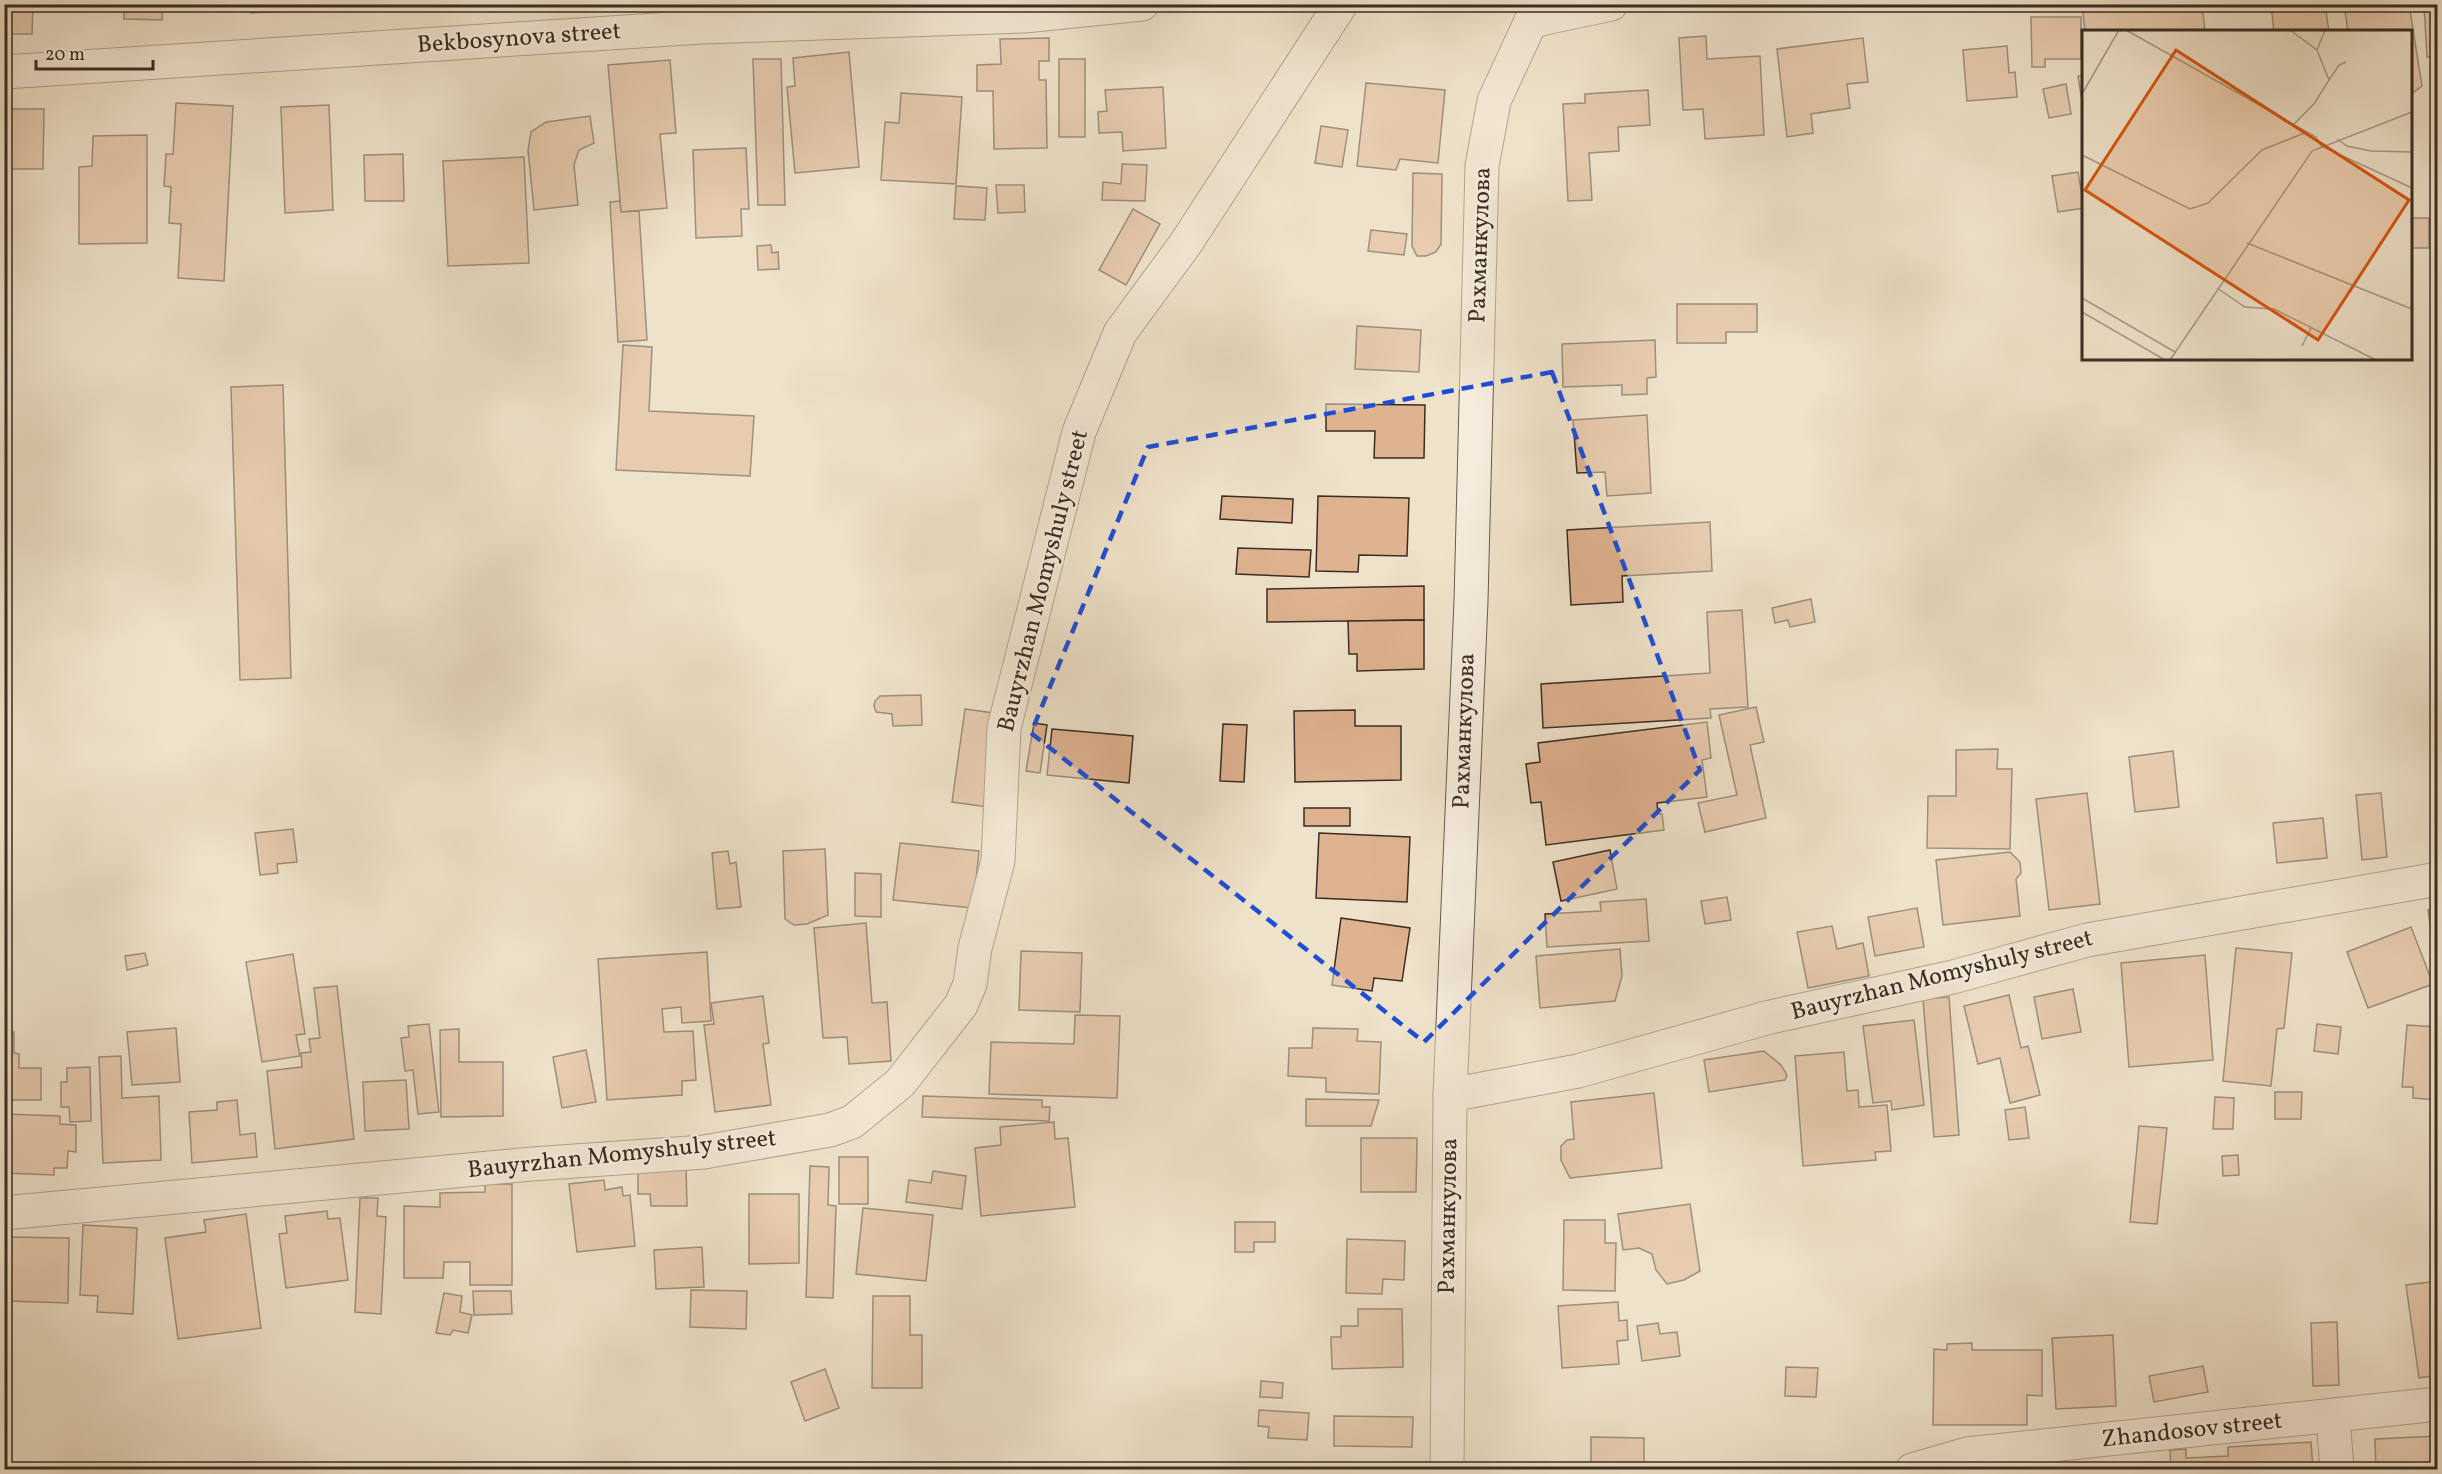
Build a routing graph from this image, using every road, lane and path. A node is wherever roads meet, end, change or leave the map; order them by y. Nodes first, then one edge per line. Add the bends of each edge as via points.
1 (1142, 4) edge
2 (1341, 4) edge
3 (1611, 4) edge
4 (1528, 10) edge
5 (4, 72) edge
6 (2438, 879) edge
7 (1450, 1095) junction
8 (4, 1213) edge
9 (2438, 1404) edge
10 (2333, 1417) junction
11 (1447, 1470) edge
12 (1912, 1470) edge
13 (2337, 1470) edge

1 - 5 street, Bekbosynova street via 1024,16 702,27
2 - 8 street, Bauyrzhan Momyshuly street via 1186,243 1120,333 1079,432 1004,728 998,861 969,984 961,1005 900,1083 852,1122 830,1130 715,1150
3 - 4 street
4 - 7 street, Рахманкулова via 1494,102 1482,166 1471,589
6 - 7 street, Bauyrzhan Momyshuly street via 2087,940 1953,977 1770,1017 1578,1071
7 - 11 street, Рахманкулова
9 - 10 street, Zhandosov street
10 - 12 street, Zhandosov street via 1967,1454
10 - 13 street

